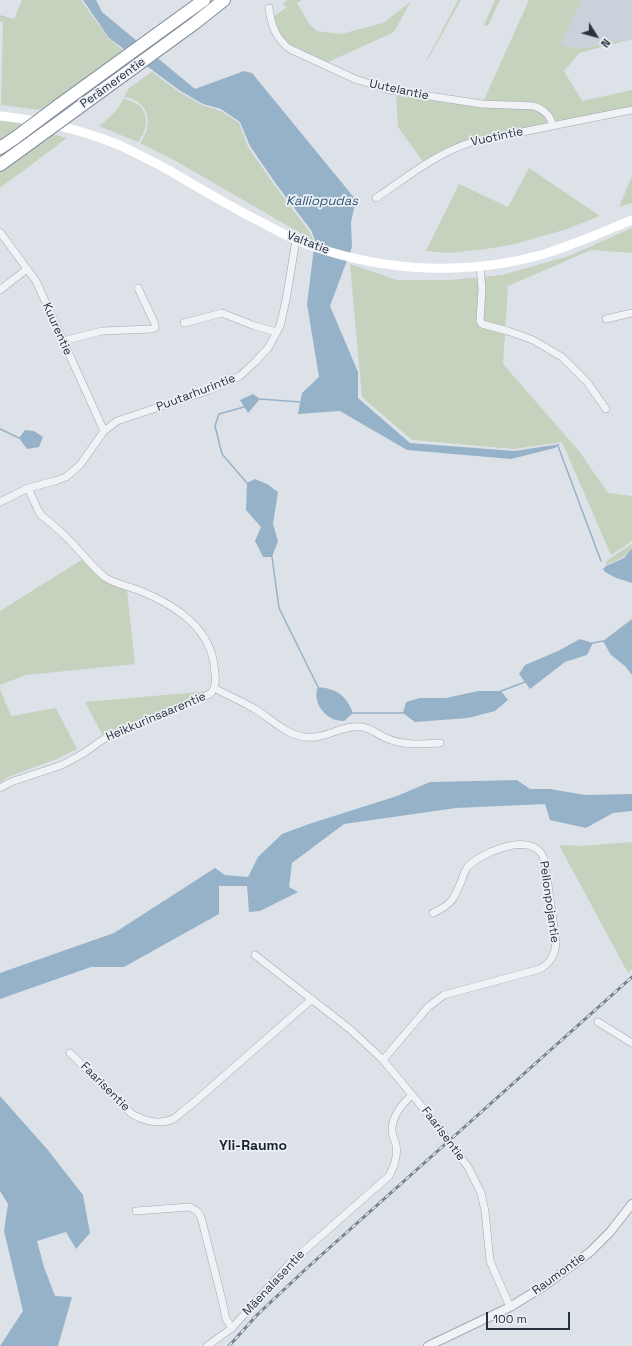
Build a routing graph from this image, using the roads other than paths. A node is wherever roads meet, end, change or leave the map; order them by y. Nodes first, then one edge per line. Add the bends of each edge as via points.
1 (204, 0) edge
2 (224, 0) edge
3 (269, 8) dead end
4 (632, 110) edge
5 (0, 116) edge
6 (552, 126) junction
7 (0, 148) edge
8 (0, 165) edge
9 (376, 198) dead end
10 (632, 220) edge
11 (0, 232) edge
12 (296, 240) junction
13 (480, 266) junction
14 (27, 269) junction
15 (138, 288) dead end
16 (0, 290) edge
17 (632, 313) edge
18 (606, 319) dead end
19 (184, 323) dead end
20 (277, 332) junction
21 (63, 341) junction
22 (606, 410) dead end
23 (104, 431) junction
24 (28, 488) junction
25 (0, 502) edge
26 (214, 688) junction
27 (440, 743) dead end
28 (0, 788) edge
29 (433, 913) dead end
30 (255, 955) dead end
31 (312, 1000) junction
32 (598, 1022) dead end
33 (632, 1043) edge
34 (70, 1053) dead end
35 (383, 1060) junction
36 (412, 1095) junction
37 (632, 1204) edge
38 (136, 1211) dead end
39 (510, 1307) junction
40 (232, 1328) junction
41 (207, 1346) edge
42 (428, 1346) edge

1 - 7 highway, Perämerentie, bridge
2 - 8 highway, Perämerentie, bridge
3 - 6 street, Uutelantie via 272,26 284,45 354,79 411,94 482,104 534,106 548,114
4 - 6 street, Vuotintie
5 - 12 main road, Valtatie via 48,123 115,144
6 - 9 street, Vuotintie via 456,147
10 - 13 main road, Valtatie via 550,252
11 - 14 street, Kuurentie
12 - 13 main road, Valtatie via 353,259 376,263 420,268
12 - 20 street, Puutarhurintie via 286,300
13 - 22 street via 482,324 508,330 533,340 562,357 587,382
14 - 16 street
14 - 21 street, Kuurentie via 36,281
15 - 21 street via 155,328 102,331
17 - 18 street
19 - 20 street via 222,313
20 - 23 street, Puutarhurintie via 268,348 240,376 210,390 117,421
21 - 23 street, Kuurentie
23 - 24 street, Puutarhurintie via 80,465 66,477
24 - 25 street
24 - 26 street, Heikkurinsaarentie via 41,515 69,539 106,578 169,604 195,624 211,652
26 - 27 street via 257,710 296,735 317,738 353,726 372,730 383,737 405,744
26 - 28 street, Heikkurinsaarentie via 210,694 105,738 62,765
29 - 35 street, Pellonpojantie via 451,902 467,868 477,860 500,847 534,847 543,855 545,863 556,942 555,952 552,959 540,969 444,995 428,1007
30 - 31 street, Faarisentie
31 - 34 street, Faarisentie via 191,1105 168,1120 151,1121 132,1114
31 - 35 street, Faarisentie via 351,1030
32 - 33 street
35 - 36 street, Faarisentie
36 - 39 street, Faarisentie via 468,1167 481,1193 490,1261
36 - 40 street, Mäenalasentie via 397,1112 393,1121 396,1159 389,1176 290,1263
37 - 39 street, Raumontie via 590,1252
38 - 40 street, Mäenalasentie via 189,1207 198,1212 226,1319
39 - 42 street, Raumontie
40 - 41 street

